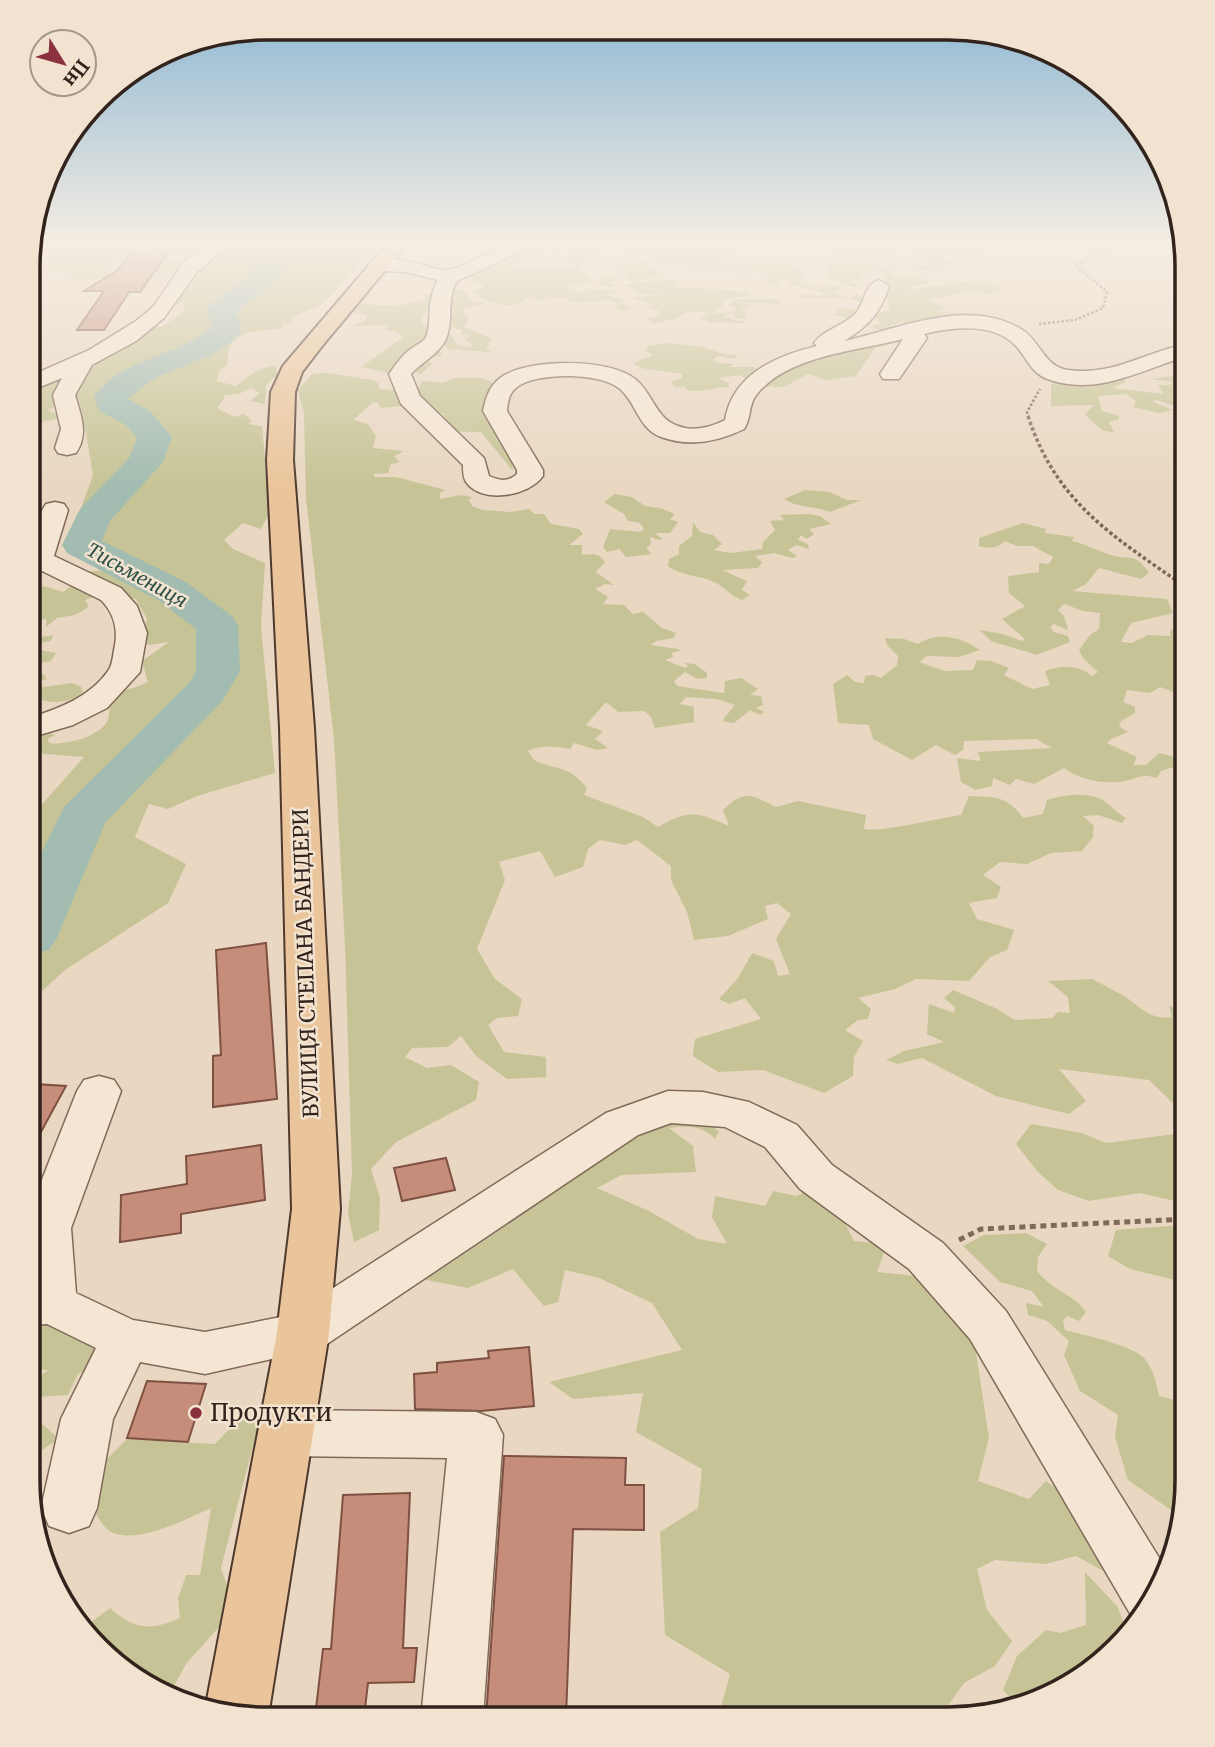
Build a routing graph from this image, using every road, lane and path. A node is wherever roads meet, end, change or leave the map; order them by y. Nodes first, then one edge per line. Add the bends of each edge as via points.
1 (145, 325) edge
2 (330, 325) edge
3 (440, 325) edge
4 (857, 325) edge
5 (937, 325) edge
6 (981, 325) edge
7 (1035, 325) edge
8 (1005, 328) junction
9 (906, 331) junction
10 (808, 353) junction
11 (1175, 354) edge
12 (84, 360) junction
13 (1049, 373) junction
14 (891, 374) dead end
15 (40, 380) edge
16 (66, 448) dead end
17 (55, 510) dead end
18 (40, 556) edge
19 (40, 560) edge
20 (1175, 579) edge
21 (40, 725) edge
22 (99, 1091) dead end
23 (1174, 1220) edge
24 (926, 1256) junction
25 (40, 1304) edge
26 (303, 1333) junction
27 (125, 1339) junction
28 (286, 1433) junction
29 (69, 1508) dead end
30 (1146, 1589) edge
31 (238, 1705) edge
32 (453, 1707) edge

1 - 12 street
2 - 26 main road, ВУЛИЦЯ СТЕПАНА БАНДЕРИ via 291,371 283,392 280,460 297,728 316,1209
3 - 10 street via 434,342 400,373 409,399 475,464 477,479 496,488 518,487 530,476 495,411 499,392 522,377 561,370 611,375 626,382 650,418 669,431 704,436 736,424 743,396 751,386
4 - 10 street
5 - 9 street
6 - 8 street
7 - 8 path
8 - 13 street via 1026,341
9 - 10 street
9 - 14 street via 916,338
11 - 13 street via 1101,379
12 - 15 street
12 - 16 street via 64,395 73,429
13 - 20 path via 1027,412 1034,440 1061,488 1084,513
17 - 18 street
19 - 21 street via 111,594 123,606 132,633 125,672 96,701
22 - 25 street via 47,1228
23 - 24 path via 981,1230
24 - 26 street via 816,1177 780,1136 734,1113 668,1107 622,1124
24 - 30 street via 988,1325
25 - 27 street
26 - 27 street via 205,1353
26 - 28 main road, ВУЛИЦЯ СТЕПАНА БАНДЕРИ
27 - 29 street via 87,1419
28 - 31 main road, ВУЛИЦЯ СТЕПАНА БАНДЕРИ
28 - 32 street via 476,1436

